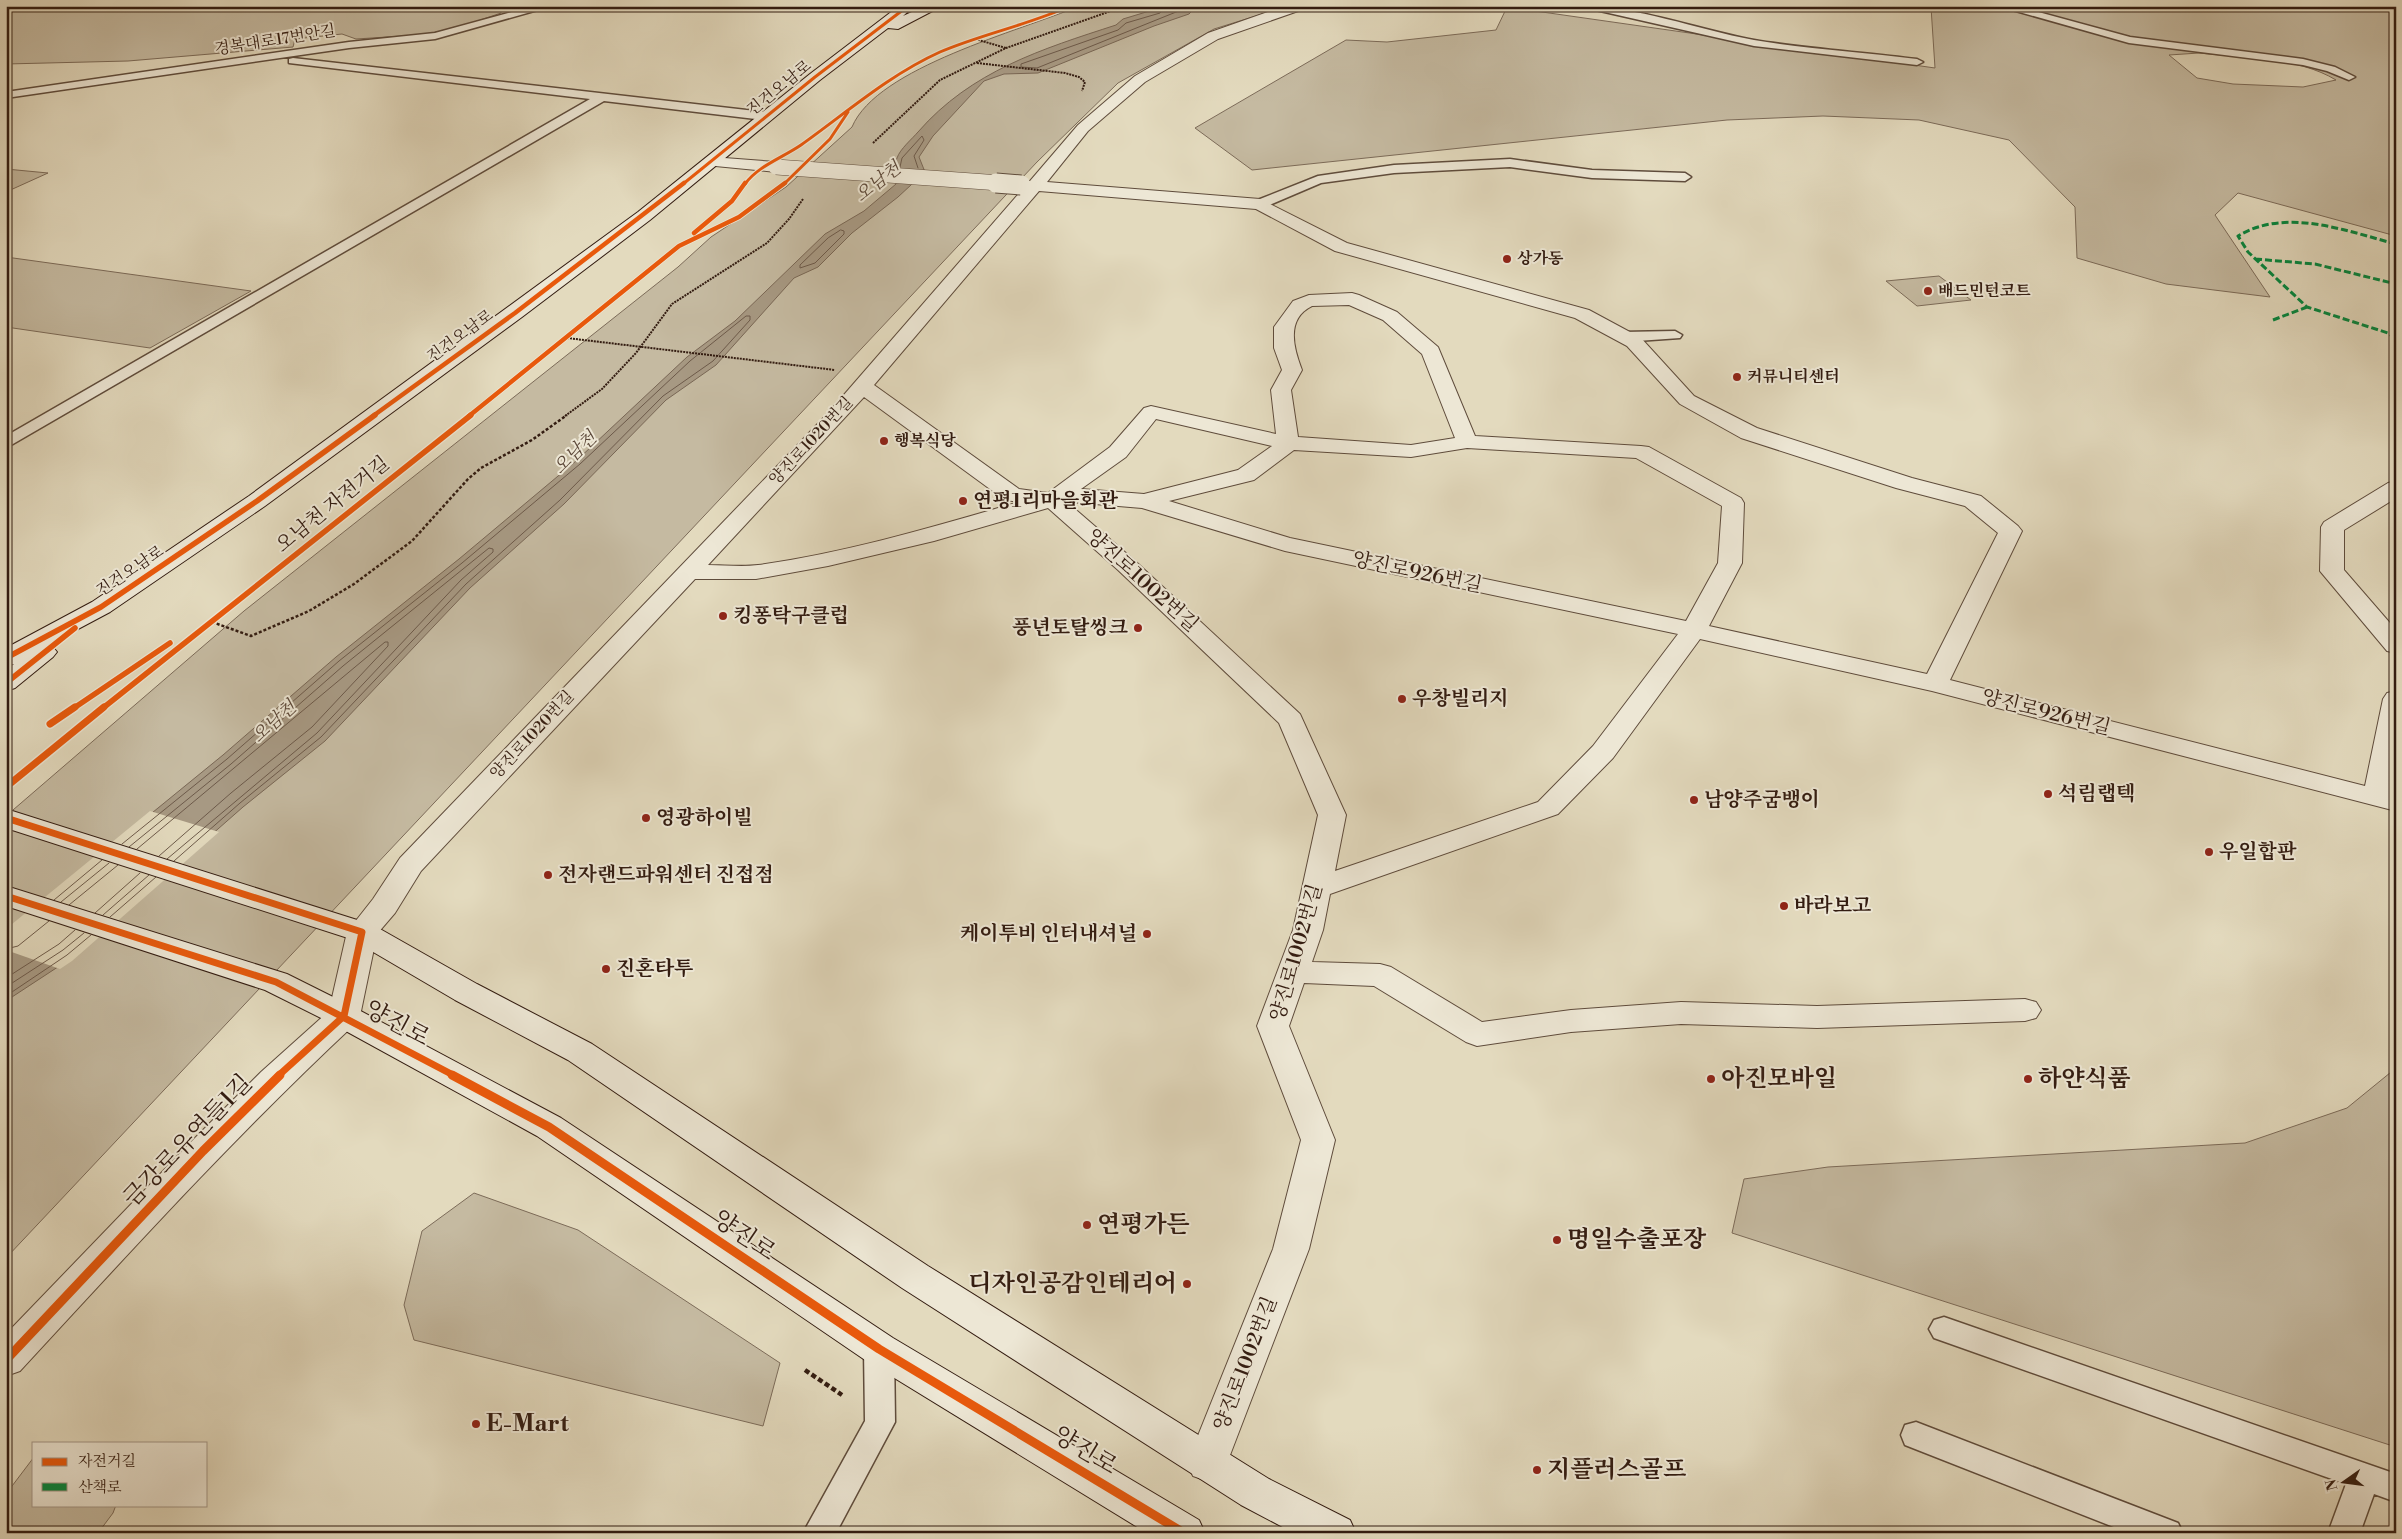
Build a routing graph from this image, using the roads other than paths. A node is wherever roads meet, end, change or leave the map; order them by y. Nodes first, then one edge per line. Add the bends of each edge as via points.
1 (547, 6) edge
2 (908, 6) edge
3 (936, 6) edge
4 (1300, 6) edge
5 (1582, 6) edge
6 (2004, 6) edge
7 (864, 38) junction
8 (271, 58) junction
9 (1917, 62) dead end
10 (2349, 77) dead end
11 (6, 95) edge
12 (602, 97) junction
13 (765, 116) junction
14 (711, 162) junction
15 (1685, 176) dead end
16 (1028, 186) junction
17 (1260, 204) junction
18 (1675, 335) dead end
19 (1623, 337) junction
20 (867, 381) junction
21 (1467, 442) junction
22 (6, 443) edge
23 (1289, 443) junction
24 (2396, 488) edge
25 (1052, 500) junction
26 (1144, 500) junction
27 (687, 572) junction
28 (101, 607) junction
29 (1694, 630) junction
30 (6, 642) edge
31 (2396, 646) edge
32 (6, 658) edge
33 (6, 682) edge
34 (1935, 684) junction
35 (2396, 700) edge
36 (2386, 800) edge
37 (6, 818) edge
38 (1317, 888) junction
39 (6, 896) edge
40 (362, 932) junction
41 (1292, 972) junction
42 (2025, 1010) dead end
43 (344, 1016) junction
44 (1944, 1329) dead end
45 (879, 1349) junction
46 (6, 1360) edge
47 (1916, 1435) dead end
48 (1208, 1463) junction
49 (2365, 1477) junction
50 (2396, 1488) edge
51 (819, 1533) edge
52 (1184, 1533) edge
53 (1335, 1533) edge
54 (2167, 1533) edge
55 (2344, 1533) edge

1 - 8 lane, 경복대로17번안길 via 435,36 356,44
2 - 7 street, 진건오남로
3 - 7 street
4 - 16 street, 양진로1020번길 via 1213,36 1140,80 1083,128
5 - 9 lane via 1754,43
6 - 10 lane via 2129,40 2303,62
7 - 13 street, 진건오남로
8 - 11 lane, 경복대로17번안길
8 - 12 lane
12 - 13 lane
12 - 22 lane
13 - 14 street, 진건오남로
14 - 16 street, bridge
14 - 28 street, 진건오남로 via 515,314 257,501
15 - 17 lane via 1592,174 1510,163 1394,169 1318,180
16 - 17 street
16 - 20 street, 양진로1020번길
17 - 19 street via 1341,248 1582,314
18 - 19 lane
19 - 34 street via 1634,342 1687,400 1749,433 1973,501 2010,531
20 - 25 street via 1013,495
20 - 27 street, 양진로1020번길
21 - 23 street via 1410,451
21 - 23 street via 1431,351 1390,316 1352,299 1309,301 1300,305 1284,327 1284,348 1292,370 1281,390
21 - 29 street via 1641,452 1733,503 1730,563
23 - 25 street via 1151,412 1118,452
23 - 26 street, 양진로926번길 via 1246,475
24 - 31 street via 2332,528 2332,571
25 - 26 street, 양진로926번길 via 1071,494
25 - 27 street via 926,536 828,559 756,572
25 - 38 street, 양진로1002번길 via 1291,720 1332,815
26 - 29 street, 양진로926번길 via 1285,544
27 - 40 street, 양진로1020번길 via 410,865 384,906
28 - 30 street
28 - 32 street, 진건오남로
28 - 33 street
29 - 34 street, 양진로926번길
29 - 38 street via 1603,752 1548,808
34 - 36 street, 양진로926번길
35 - 36 street
37 - 40 street
38 - 41 street, 양진로1002번길 via 1308,930
39 - 43 street, 양진로 via 276,982
40 - 43 street
40 - 48 street via 580,1052 915,1277
41 - 42 street via 1380,975 1477,1034 1571,1021 1681,1013 1817,1017
41 - 48 street, 양진로1002번길 via 1273,1026 1318,1140 1291,1249
43 - 45 street, 양진로 via 549,1127
43 - 46 street, 금강로유연들1길 via 203,1151
44 - 49 lane
45 - 51 lane via 880,1422
45 - 52 street, 양진로
47 - 54 lane
48 - 53 street via 1254,1492
49 - 50 lane
49 - 55 lane

